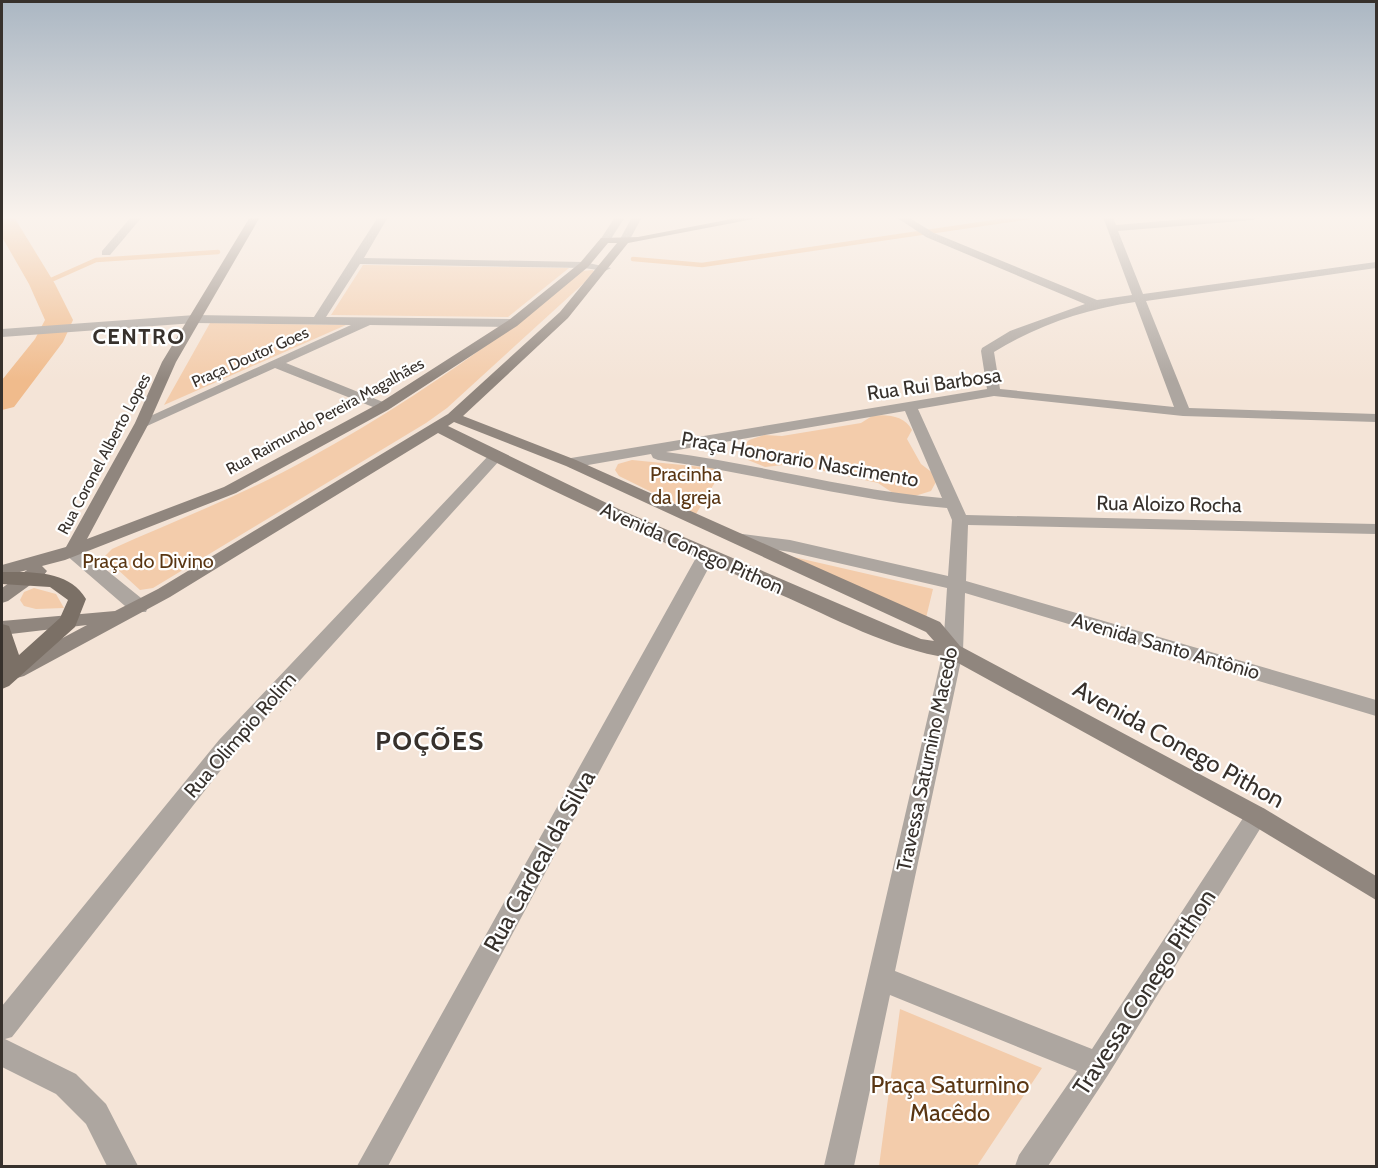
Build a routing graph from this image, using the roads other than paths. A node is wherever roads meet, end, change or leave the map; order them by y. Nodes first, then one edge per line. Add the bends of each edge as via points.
1 (223, 272) edge
2 (350, 272) edge
3 (576, 272) edge
4 (602, 272) edge
5 (1018, 272) edge
6 (1128, 272) edge
7 (1338, 272) edge
8 (1138, 300) junction
9 (1096, 304) junction
10 (195, 320) junction
11 (318, 321) junction
12 (370, 321) junction
13 (513, 323) junction
14 (2, 333) edge
15 (277, 364) junction
16 (994, 392) junction
17 (909, 405) junction
18 (383, 407) junction
19 (1183, 412) junction
20 (453, 417) junction
21 (1377, 418) edge
22 (142, 423) junction
23 (438, 427) junction
24 (735, 435) junction
25 (637, 453) junction
26 (495, 457) junction
27 (571, 464) junction
28 (732, 465) junction
29 (957, 512) junction
30 (1377, 529) edge
31 (730, 537) junction
32 (65, 554) junction
33 (706, 556) junction
34 (3, 573) edge
35 (28, 578) junction
36 (955, 584) junction
37 (2, 597) edge
38 (132, 610) junction
39 (68, 622) junction
40 (2, 630) edge
41 (953, 651) junction
42 (5, 678) edge
43 (1377, 708) edge
44 (1257, 816) junction
45 (1377, 890) edge
46 (880, 978) junction
47 (2, 1028) edge
48 (2, 1052) edge
49 (1098, 1065) junction
50 (123, 1167) edge
51 (372, 1167) edge
52 (839, 1167) edge
53 (1030, 1167) edge

1 - 10 main road, Rua Coronel Alberto Lopes
2 - 11 street
3 - 13 main road, Rua Raimundo Pereira Magalhães
4 - 20 main road via 556,322
5 - 9 street
6 - 8 street
7 - 8 street
8 - 9 street
8 - 19 street
9 - 16 street via 1014,334 987,351
10 - 11 street
10 - 14 street
10 - 22 main road, Rua Coronel Alberto Lopes via 170,362
11 - 12 street
12 - 13 street
12 - 15 street, Praça Doutor Goes
13 - 18 main road, Rua Raimundo Pereira Magalhães
15 - 18 street
15 - 22 street, Praça Doutor Goes
16 - 17 street, Rua Rui Barbosa
16 - 19 street, Rua Rui Barbosa
17 - 24 street, Rua Rui Barbosa
17 - 29 street, Travessa Saturnino Macedo
18 - 32 main road, Rua Raimundo Pereira Magalhães via 230,490
19 - 21 street, Rua Rui Barbosa
20 - 23 main road
20 - 27 main road, Avenida Conego Pithon
22 - 32 main road, Rua Coronel Alberto Lopes
23 - 26 main road, Avenida Conego Pithon
23 - 38 main road
24 - 25 street, Rua Rui Barbosa
24 - 28 street
25 - 27 street, Rua Rui Barbosa
25 - 28 street, Praça Honorario Nascimento
26 - 33 main road, Avenida Conego Pithon
26 - 47 street, Rua Olimpio Rolim via 227,746
27 - 31 main road, Avenida Conego Pithon
28 - 29 street, Praça Honorario Nascimento
29 - 30 street, Rua Aloizo Rocha
29 - 36 street, Travessa Saturnino Macedo
31 - 36 street, Avenida Santo Antônio via 790,546
31 - 41 main road, Avenida Conego Pithon via 933,627
32 - 34 main road
32 - 35 main road
32 - 38 street
33 - 41 main road, Avenida Conego Pithon via 918,646
33 - 51 street, Rua Cardeal da Silva
34 - 35 main road
35 - 37 main road
35 - 39 main road via 74,591 77,598
36 - 41 street, Travessa Saturnino Macedo
36 - 43 street, Avenida Santo Antônio
38 - 39 main road
38 - 42 main road
39 - 40 main road
39 - 42 main road
40 - 42 main road via 9,649
41 - 44 main road, Avenida Conego Pithon
41 - 46 street, Travessa Saturnino Macedo
44 - 45 main road, Avenida Conego Pithon
44 - 49 street, Travessa Conego Pithon
46 - 49 street
46 - 52 street, Travessa Saturnino Macedo
48 - 50 street via 66,1084 96,1114
49 - 53 street, Travessa Conego Pithon

